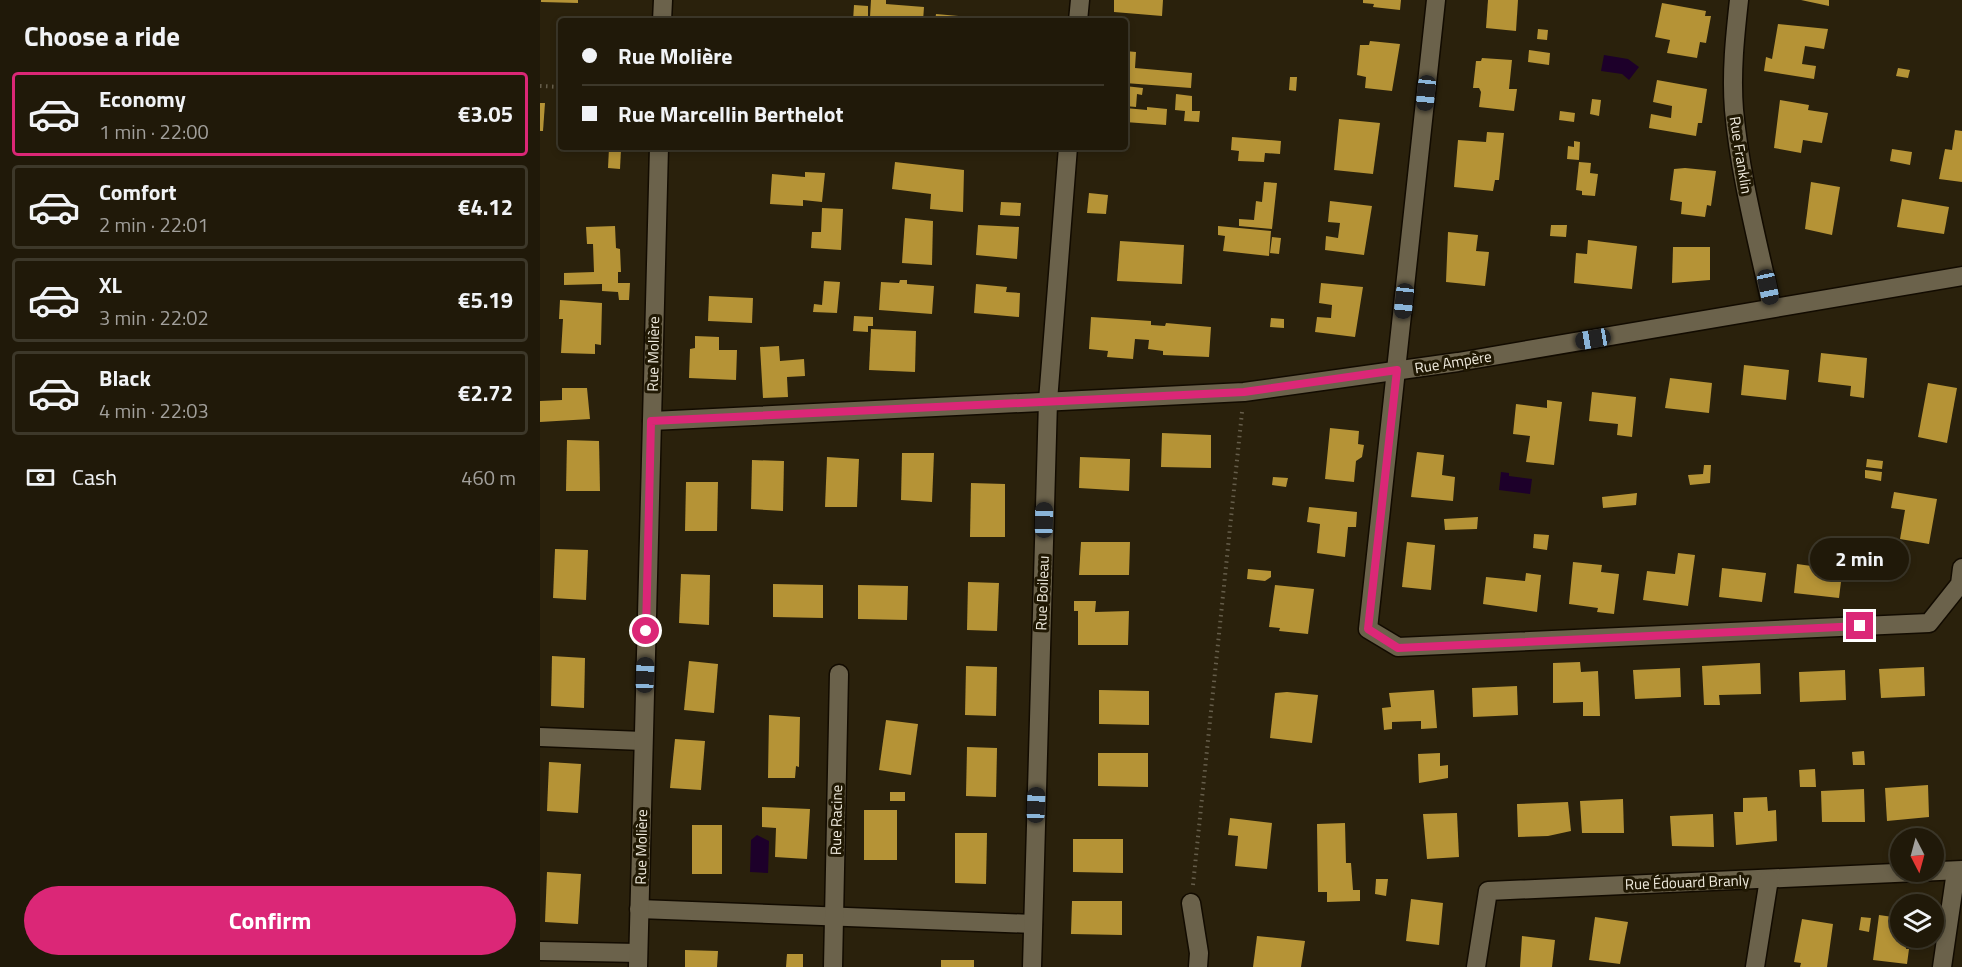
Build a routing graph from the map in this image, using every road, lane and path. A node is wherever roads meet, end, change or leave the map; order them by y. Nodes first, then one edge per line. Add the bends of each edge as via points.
1 (663, 0) edge
2 (1080, 0) edge
3 (1436, 0) edge
4 (1739, 0) edge
5 (662, 18) edge
6 (1078, 18) edge
7 (540, 86) edge
8 (558, 87) edge
9 (659, 150) edge
10 (1068, 150) edge
11 (1962, 276) edge
12 (1772, 308) junction
13 (1397, 370) junction
14 (1244, 392) junction
15 (1047, 401) junction
16 (651, 421) junction
17 (1962, 568) edge
18 (839, 674) dead end
19 (540, 737) edge
20 (643, 741) junction
21 (1959, 871) edge
22 (1770, 879) junction
23 (1191, 903) joint
24 (639, 909) junction
25 (834, 916) junction
26 (1033, 924) junction
27 (540, 951) edge
28 (638, 960) edge
29 (833, 967) edge
30 (1032, 967) edge
31 (1198, 967) edge
32 (1476, 967) edge
33 (1755, 967) edge
34 (1942, 967) edge

1 - 5 street
2 - 6 street
3 - 13 street
4 - 12 street, Rue Franklin via 1734,38 1734,110
7 - 8 path
9 - 16 street, Rue Molière
10 - 15 street, Rue Boileau
11 - 12 street, Rue Ampère
12 - 13 street, Rue Ampère
13 - 14 street, Rue Ampère
13 - 17 street via 1368,629 1398,648 1929,623 1960,584
14 - 15 street, Rue Ampère
14 - 23 path
15 - 16 street, Rue Ampère
15 - 26 street, Rue Boileau
16 - 20 street, Rue Molière
18 - 25 street, Rue Racine
19 - 20 street
20 - 24 street, Rue Molière
21 - 22 street, Rue Édouard Branly
21 - 34 street
22 - 32 street, Rue Édouard Branly via 1488,891
22 - 33 street
23 - 31 street
24 - 25 street
24 - 28 street, Rue Molière
25 - 26 street
25 - 29 street, Rue Racine
26 - 30 street, Rue Boileau
27 - 28 street, Rue Molière

